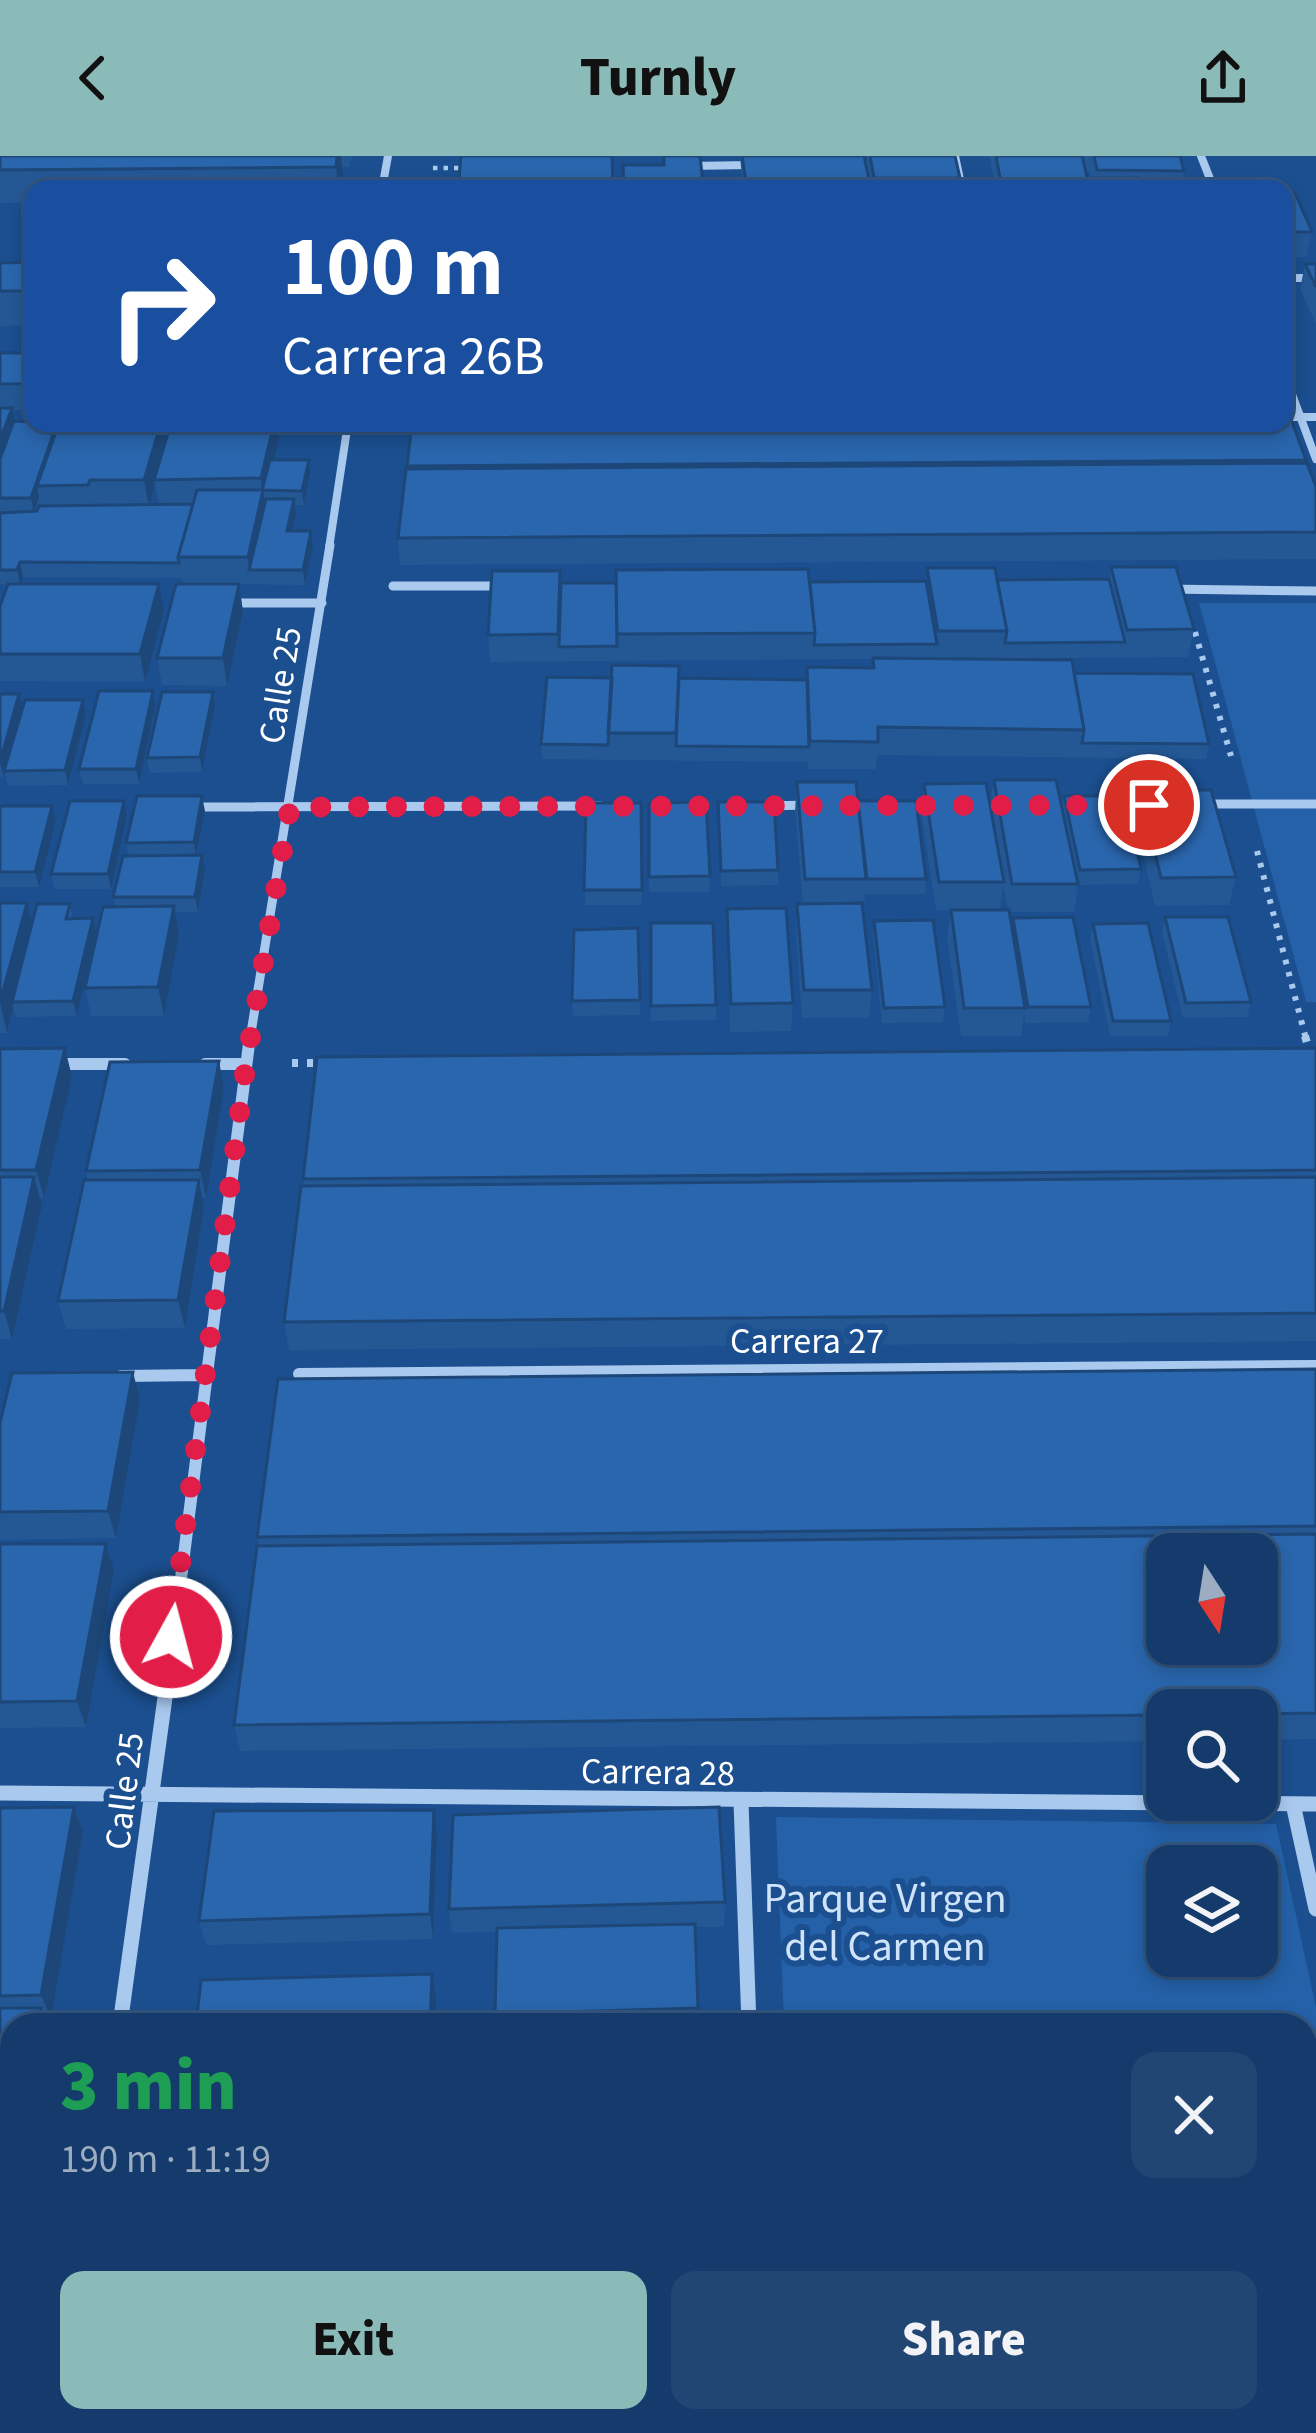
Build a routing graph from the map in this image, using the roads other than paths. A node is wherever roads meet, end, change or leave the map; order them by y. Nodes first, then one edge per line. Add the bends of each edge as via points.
1 (956, 160) edge
2 (933, 163) edge
3 (768, 165) edge
4 (674, 166) edge
5 (1293, 398) edge
6 (1293, 417) edge
7 (1300, 417) junction
8 (1316, 417) edge
9 (347, 432) edge
10 (1316, 459) edge
11 (393, 586) dead end
12 (512, 586) edge
13 (1158, 589) edge
14 (1316, 591) edge
15 (207, 603) edge
16 (322, 603) junction
17 (1197, 804) edge
18 (1316, 804) edge
19 (624, 806) edge
20 (743, 806) edge
21 (815, 806) edge
22 (178, 807) edge
23 (290, 807) junction
24 (45, 1064) edge
25 (134, 1064) edge
26 (179, 1064) edge
27 (246, 1064) junction
28 (1316, 1366) edge
29 (299, 1374) edge
30 (203, 1375) junction
31 (113, 1376) edge
32 (0, 1793) edge
33 (156, 1793) junction
34 (741, 1802) junction
35 (1293, 1804) junction
36 (1316, 1804) edge
37 (1316, 1909) edge
38 (122, 2013) edge
39 (749, 2013) edge

1 - 2 street
3 - 4 street
5 - 7 street
6 - 7 street
7 - 8 street
7 - 10 street
9 - 16 street, Calle 25
11 - 12 street
13 - 14 street
15 - 16 street
16 - 23 street, Calle 25
17 - 18 street
19 - 23 street
20 - 21 street
22 - 23 street
23 - 27 street, Calle 25
24 - 25 street
26 - 27 street
27 - 30 street, Calle 25
28 - 29 street, Carrera 27
30 - 31 street
30 - 33 street, Calle 25
32 - 33 street, Carrera 28
33 - 34 street, Carrera 28
33 - 38 street, Calle 25
34 - 35 street, Carrera 28
34 - 39 street
35 - 36 street, Carrera 28
35 - 37 street

